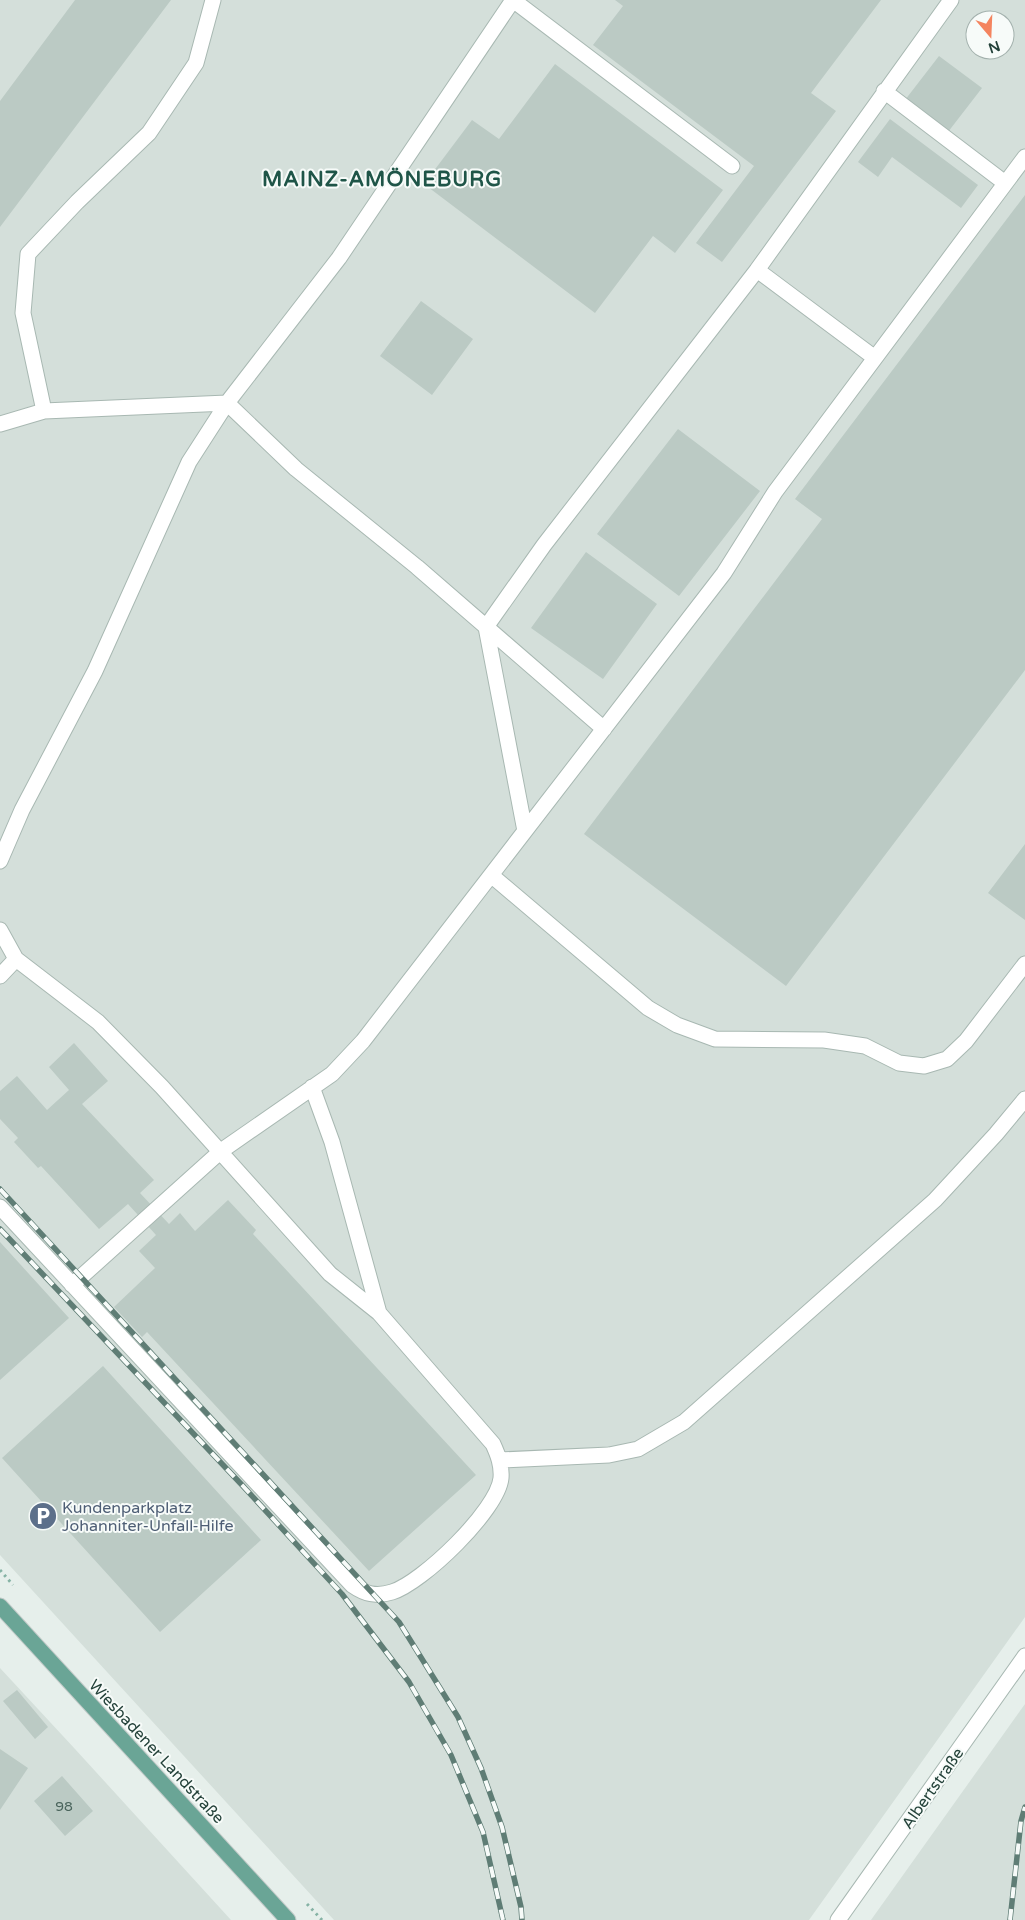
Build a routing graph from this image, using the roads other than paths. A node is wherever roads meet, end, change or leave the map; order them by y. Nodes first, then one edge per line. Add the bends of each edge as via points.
1 (213, 0) edge
2 (513, 0) edge
3 (951, 0) edge
4 (884, 91) junction
5 (1025, 157) edge
6 (732, 166) dead end
7 (1005, 183) junction
8 (757, 270) junction
9 (875, 358) junction
10 (228, 403) junction
11 (44, 411) junction
12 (0, 424) edge
13 (486, 627) junction
14 (604, 729) junction
15 (525, 830) junction
16 (0, 860) edge
17 (490, 875) junction
18 (0, 930) edge
19 (16, 959) junction
20 (1025, 964) edge
21 (0, 976) edge
22 (312, 1087) junction
23 (1025, 1100) edge
24 (221, 1151) junction
25 (0, 1207) edge
26 (72, 1285) junction
27 (379, 1312) junction
28 (500, 1460) junction
29 (0, 1606) edge
30 (1025, 1656) edge
31 (288, 1920) edge
32 (838, 1920) edge

1 - 11 street via 196,63 149,133 28,254 23,313
2 - 6 street
2 - 10 street via 339,258
3 - 4 street
4 - 7 street
4 - 8 street
5 - 7 street
7 - 9 street
8 - 9 street
8 - 13 street via 544,545
9 - 14 street via 775,492 724,573
10 - 11 street
10 - 13 street via 296,469
10 - 16 street via 189,462 94,671 22,810
11 - 12 street
13 - 14 street
13 - 15 street
14 - 15 street
15 - 17 street
17 - 20 street via 648,1008 677,1025 714,1039 824,1040 865,1046 899,1062 924,1066 947,1059 966,1041
17 - 22 street via 363,1041 332,1074
18 - 19 street
19 - 21 street
19 - 24 street via 98,1022
22 - 24 street
22 - 27 street via 332,1142
23 - 28 street via 935,1200 684,1422 638,1449 610,1455
24 - 26 street
24 - 27 street via 330,1274
25 - 26 street
26 - 28 street via 361,1592 378,1595 409,1584 454,1545 479,1521 494,1498 501,1478
27 - 28 street via 493,1444
29 - 31 main road, Wiesbadener Landstraße
30 - 32 street, Albertstraße

